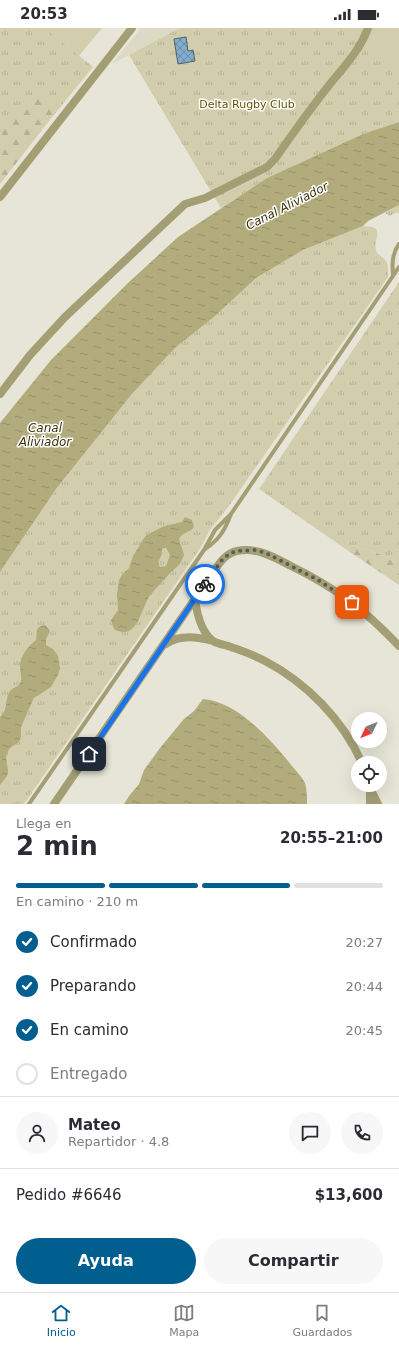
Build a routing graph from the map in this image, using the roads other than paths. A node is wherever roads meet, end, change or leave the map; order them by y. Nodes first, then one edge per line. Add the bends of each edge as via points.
1 (132, 28) edge
2 (368, 28) edge
3 (0, 197) edge
4 (399, 244) edge
5 (399, 267) edge
6 (393, 276) junction
7 (0, 394) edge
8 (231, 514) junction
9 (204, 550) junction
10 (195, 600) junction
11 (213, 641) junction
12 (163, 646) junction
13 (399, 646) edge
14 (359, 756) edge
15 (370, 792) edge
16 (372, 792) edge
17 (30, 804) edge
18 (54, 804) edge
19 (370, 804) edge
20 (378, 804) edge

1 - 3 street
2 - 7 street via 352,59 330,83 267,167 205,198 184,204 65,317 30,355
4 - 6 lane via 392,260
5 - 6 lane
6 - 8 lane
8 - 9 lane via 215,530
8 - 9 lane via 221,536
9 - 17 lane
10 - 11 street via 201,624
10 - 12 street
10 - 13 street via 216,568 229,554 256,550 334,590 367,614
11 - 12 street via 181,638
11 - 14 street via 244,651 281,670 298,683 330,712
12 - 18 street
15 - 19 street
16 - 20 street

